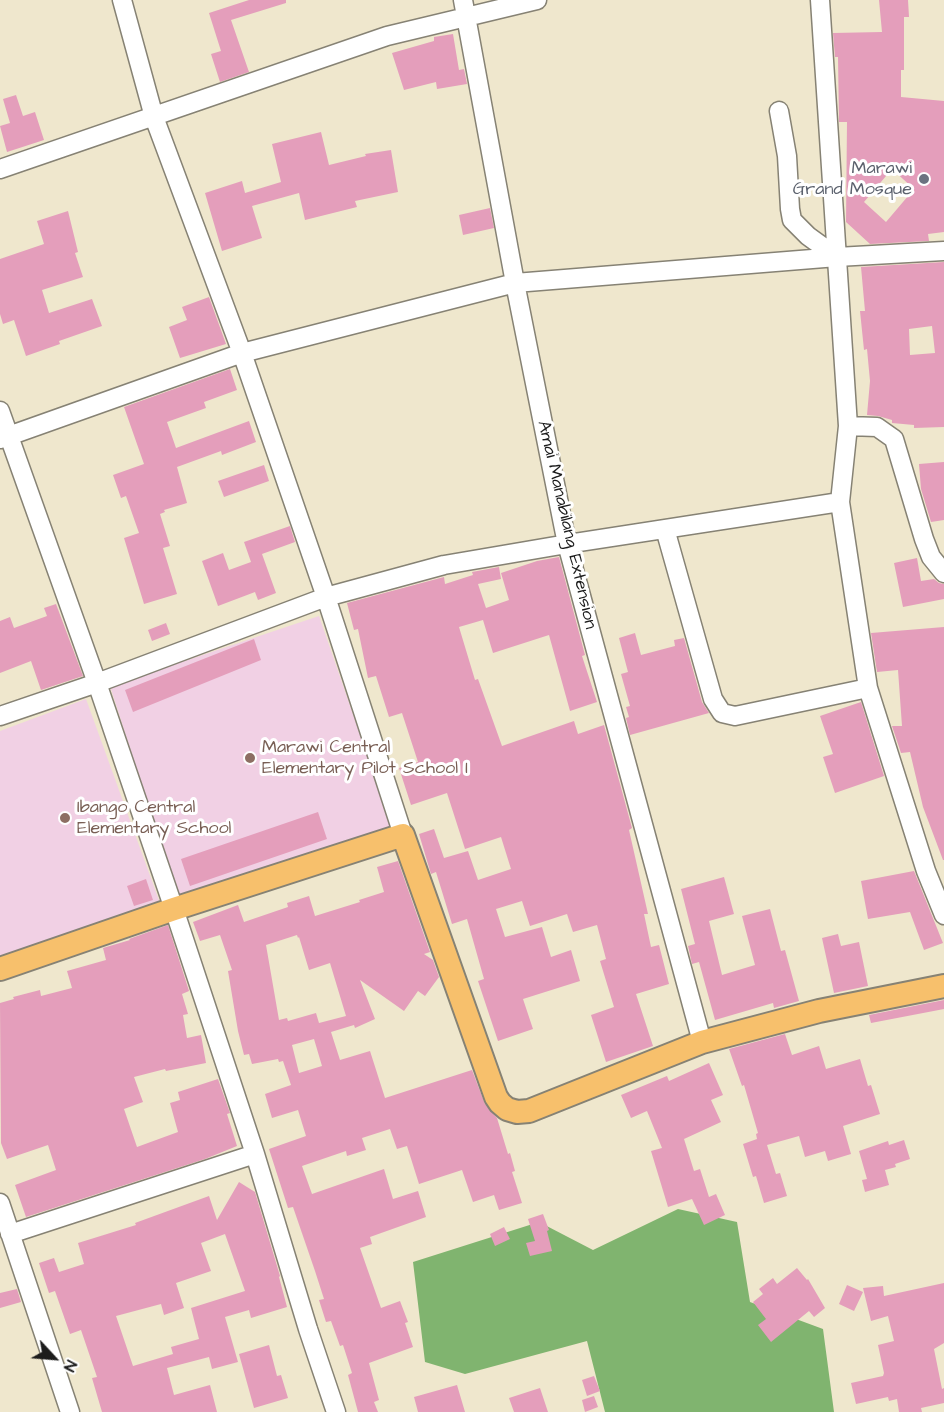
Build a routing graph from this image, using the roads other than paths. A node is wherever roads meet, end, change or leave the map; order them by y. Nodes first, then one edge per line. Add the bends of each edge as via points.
1 (122, 0) edge
2 (537, 0) edge
3 (820, 0) edge
4 (464, 8) edge
5 (779, 111) dead end
6 (154, 117) junction
7 (0, 169) edge
8 (944, 251) edge
9 (837, 257) junction
10 (515, 283) junction
11 (242, 353) junction
12 (0, 411) edge
13 (848, 426) junction
14 (4, 438) edge
15 (840, 502) junction
16 (665, 529) junction
17 (567, 543) junction
18 (944, 573) edge
19 (326, 597) junction
20 (97, 682) junction
21 (868, 688) junction
22 (0, 716) edge
23 (403, 836) junction
24 (174, 909) junction
25 (944, 915) edge
26 (0, 969) edge
27 (944, 986) edge
28 (702, 1042) junction
29 (255, 1154) junction
30 (0, 1203) edge
31 (10, 1234) junction
32 (70, 1412) edge
33 (336, 1412) edge

1 - 6 street
2 - 4 street
3 - 9 street
4 - 6 street
4 - 10 street, Amai Manabilang Extension
5 - 9 street via 792,220
6 - 7 street
6 - 11 street
8 - 9 street
9 - 10 street
9 - 13 street
10 - 11 street
10 - 17 street, Amai Manabilang Extension
11 - 14 street
11 - 19 street
12 - 14 street
13 - 15 street
13 - 18 street via 877,427 894,439 924,539 931,557
14 - 20 street
15 - 16 street
15 - 21 street
16 - 17 street
16 - 21 street via 713,699 722,713 735,716
17 - 19 street via 444,565
17 - 28 street, Amai Manabilang Extension
19 - 20 street
19 - 23 street
20 - 22 street
20 - 24 street
21 - 25 street via 926,871
23 - 24 main road
23 - 28 main road via 496,1096 507,1109 529,1111
24 - 26 main road
24 - 29 street
27 - 28 main road via 819,1011
29 - 31 street
29 - 33 street
30 - 31 street
31 - 32 street

